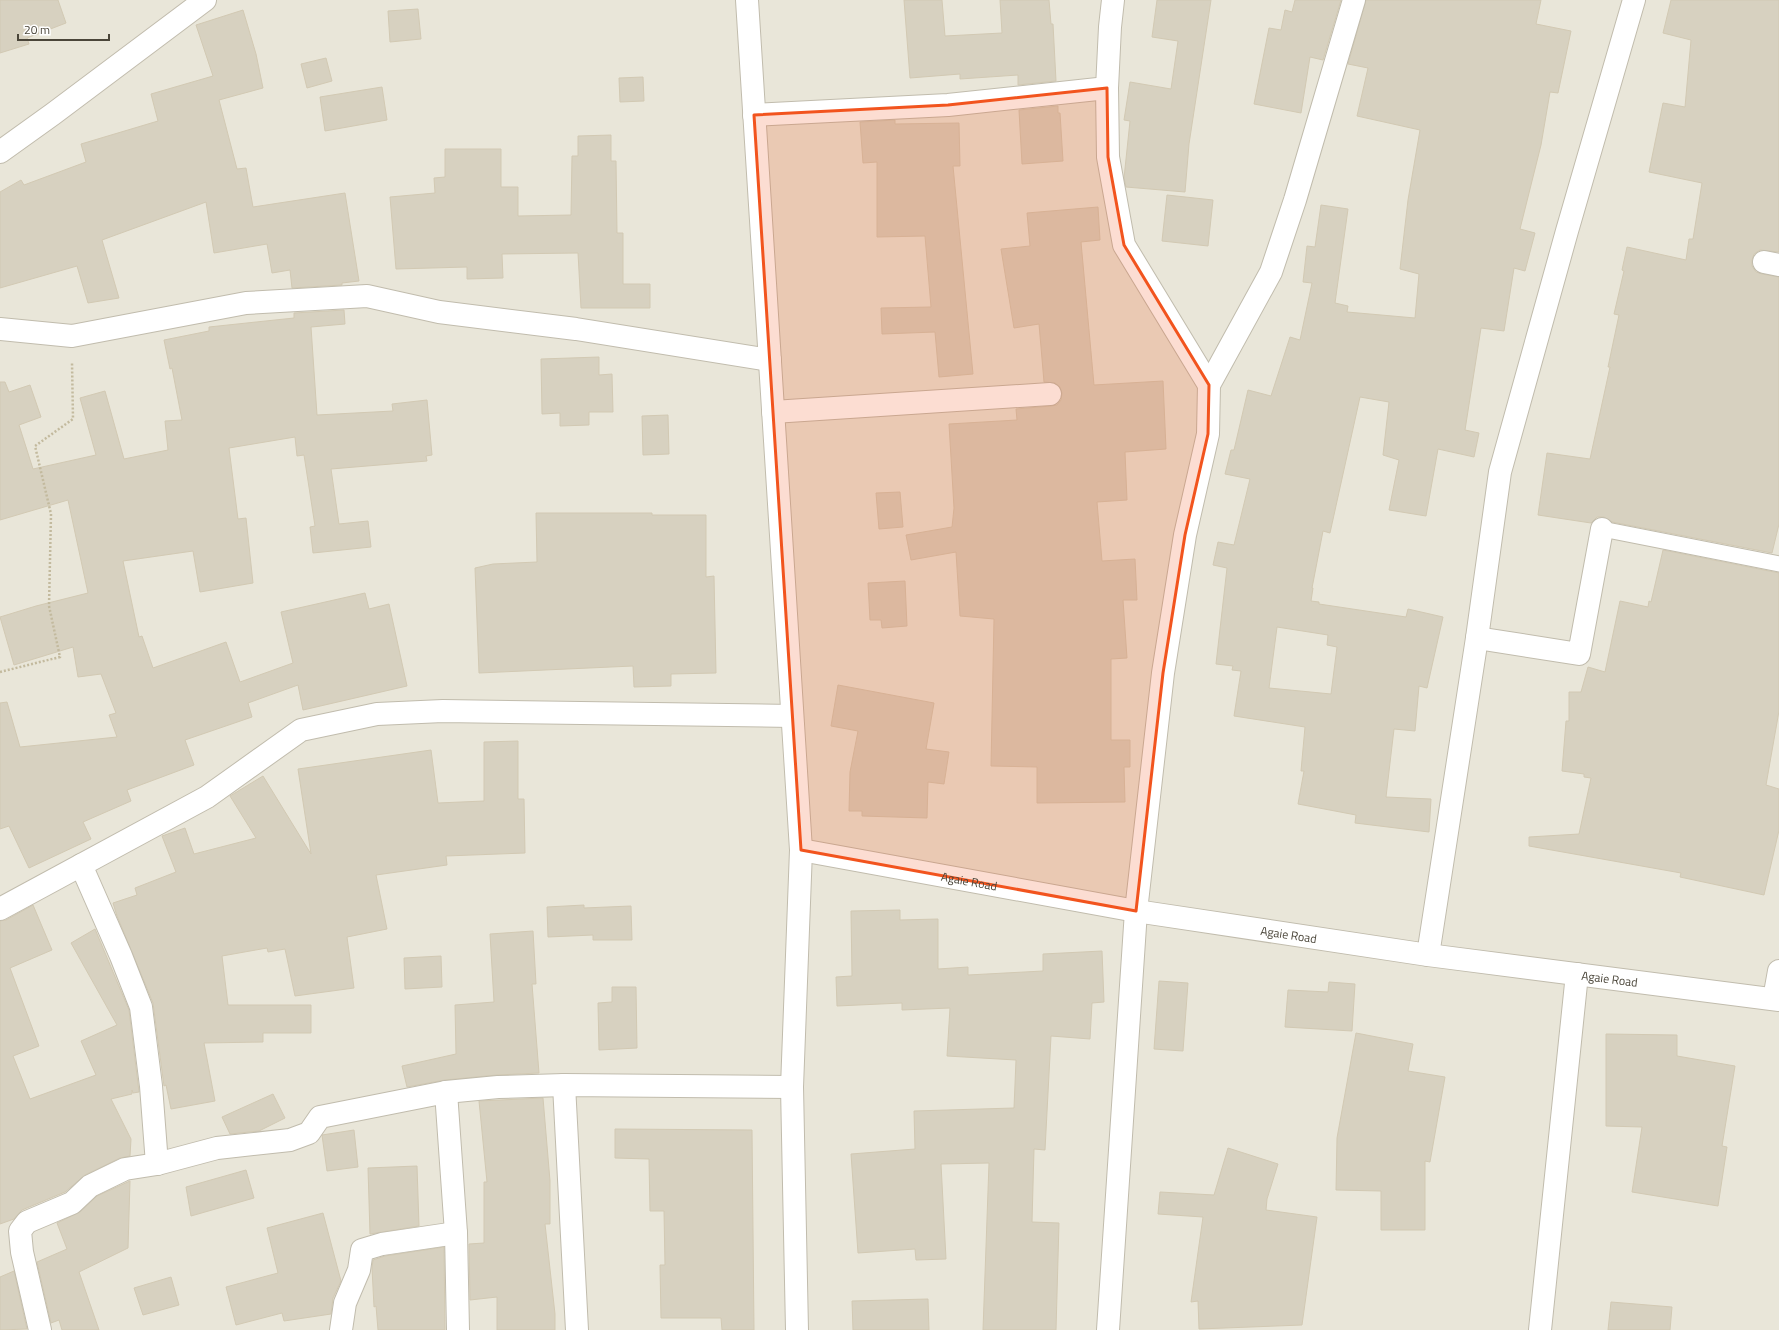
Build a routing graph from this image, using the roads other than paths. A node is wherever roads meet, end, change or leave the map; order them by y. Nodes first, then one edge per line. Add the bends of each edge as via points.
1 (205, 0) edge
2 (747, 0) edge
3 (1113, 0) edge
4 (1354, 0) edge
5 (1634, 0) edge
6 (1107, 88) junction
7 (754, 115) junction
8 (0, 152) edge
9 (0, 329) edge
10 (770, 360) junction
11 (1209, 385) junction
12 (1050, 394) dead end
13 (773, 412) junction
14 (1602, 529) joint
15 (1779, 564) edge
16 (1477, 638) junction
17 (792, 716) junction
18 (801, 850) junction
19 (81, 865) junction
20 (0, 909) edge
21 (1136, 911) junction
22 (1428, 955) junction
23 (1779, 971) edge
24 (1577, 974) junction
25 (1777, 999) edge
26 (564, 1086) junction
27 (792, 1087) junction
28 (446, 1092) junction
29 (157, 1164) junction
30 (456, 1233) junction
31 (40, 1330) edge
32 (341, 1330) edge
33 (458, 1330) edge
34 (577, 1330) edge
35 (797, 1330) edge
36 (1108, 1330) edge
37 (1540, 1330) edge

1 - 8 street
2 - 7 street
3 - 6 street
4 - 11 street via 1271,272
5 - 16 street via 1500,472
6 - 7 street via 948,105
6 - 11 street via 1108,157 1124,245
7 - 10 street
9 - 10 street via 72,336 246,303 367,296 438,312 576,329
10 - 13 street
11 - 21 street via 1208,434 1186,535 1163,673
12 - 13 street
13 - 17 street
14 - 15 lane
14 - 16 street via 1578,654
16 - 22 street
17 - 18 street
17 - 19 street via 443,711 377,714 301,730 207,797
18 - 21 street, Agaie Road
18 - 27 street
19 - 20 street
19 - 29 street via 141,1007
21 - 22 street, Agaie Road
21 - 36 street
22 - 24 street, Agaie Road
23 - 25 street
24 - 25 street, Agaie Road
24 - 37 street
26 - 27 street
26 - 28 street via 498,1087
26 - 34 street
27 - 35 street
28 - 29 street via 320,1117 309,1133 290,1140 217,1148
28 - 30 street
29 - 31 street via 125,1169 107,1177 90,1186 72,1203 23,1226 20,1231 22,1252
30 - 32 street via 382,1244 362,1250 359,1270 345,1303
30 - 33 street

